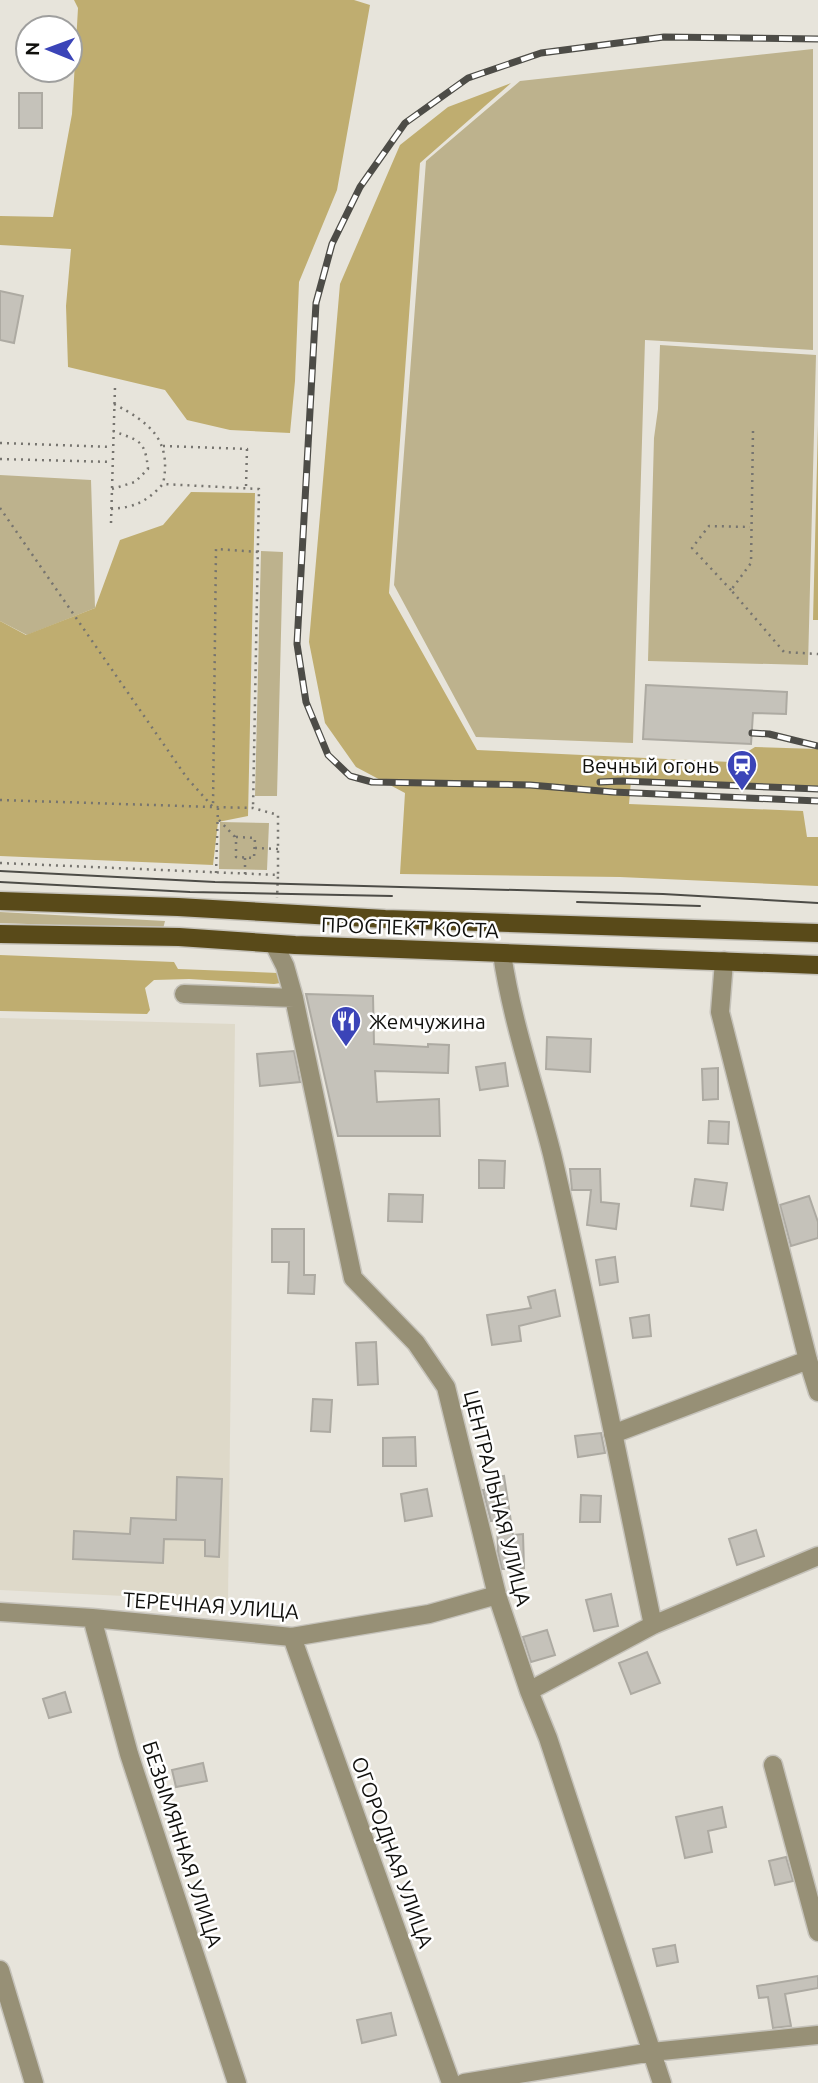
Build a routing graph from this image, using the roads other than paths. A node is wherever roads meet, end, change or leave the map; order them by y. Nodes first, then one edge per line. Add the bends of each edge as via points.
1 (0, 901) edge
2 (238, 910) junction
3 (818, 933) edge
4 (0, 934) edge
5 (236, 941) junction
6 (274, 944) junction
7 (502, 954) junction
8 (724, 961) junction
9 (818, 965) edge
10 (184, 994) dead end
11 (294, 998) junction
12 (808, 1360) junction
13 (818, 1392) edge
14 (613, 1434) junction
15 (818, 1556) edge
16 (498, 1595) junction
17 (0, 1612) edge
18 (92, 1618) junction
19 (653, 1625) junction
20 (292, 1637) junction
21 (529, 1691) junction
22 (773, 1765) dead end
23 (818, 1932) edge
24 (0, 1970) edge
25 (818, 2035) edge
26 (652, 2052) junction
27 (34, 2083) edge
28 (237, 2083) edge
29 (451, 2083) edge
30 (464, 2083) edge
31 (662, 2083) edge

1 - 2 main road, ПРОСПЕКТ КОСТА
2 - 3 main road, ПРОСПЕКТ КОСТА
2 - 5 main road
4 - 5 main road, ПРОСПЕКТ КОСТА
5 - 6 main road, ПРОСПЕКТ КОСТА
6 - 7 main road, ПРОСПЕКТ КОСТА
6 - 11 street, ЦЕНТРАЛЬНАЯ УЛИЦА
7 - 8 main road, ПРОСПЕКТ КОСТА
7 - 14 street
8 - 9 main road, ПРОСПЕКТ КОСТА
8 - 12 street via 720,1012
10 - 11 street
11 - 16 street, ЦЕНТРАЛЬНАЯ УЛИЦА via 353,1278 416,1343 446,1387
12 - 13 street
12 - 14 street
14 - 19 street
15 - 19 street
16 - 20 street, ТЕРЕЧНАЯ УЛИЦА via 429,1614
16 - 21 street, ЦЕНТРАЛЬНАЯ УЛИЦА
17 - 18 street, ТЕРЕЧНАЯ УЛИЦА
18 - 20 street, ТЕРЕЧНАЯ УЛИЦА
18 - 28 street, БЕЗЫМЯННАЯ УЛИЦА via 129,1754
19 - 21 street
20 - 29 street, ОГОРОДНАЯ УЛИЦА
21 - 26 street, ЦЕНТРАЛЬНАЯ УЛИЦА
22 - 23 street
24 - 27 street
25 - 26 street
26 - 30 street
26 - 31 street, ЦЕНТРАЛЬНАЯ УЛИЦА

